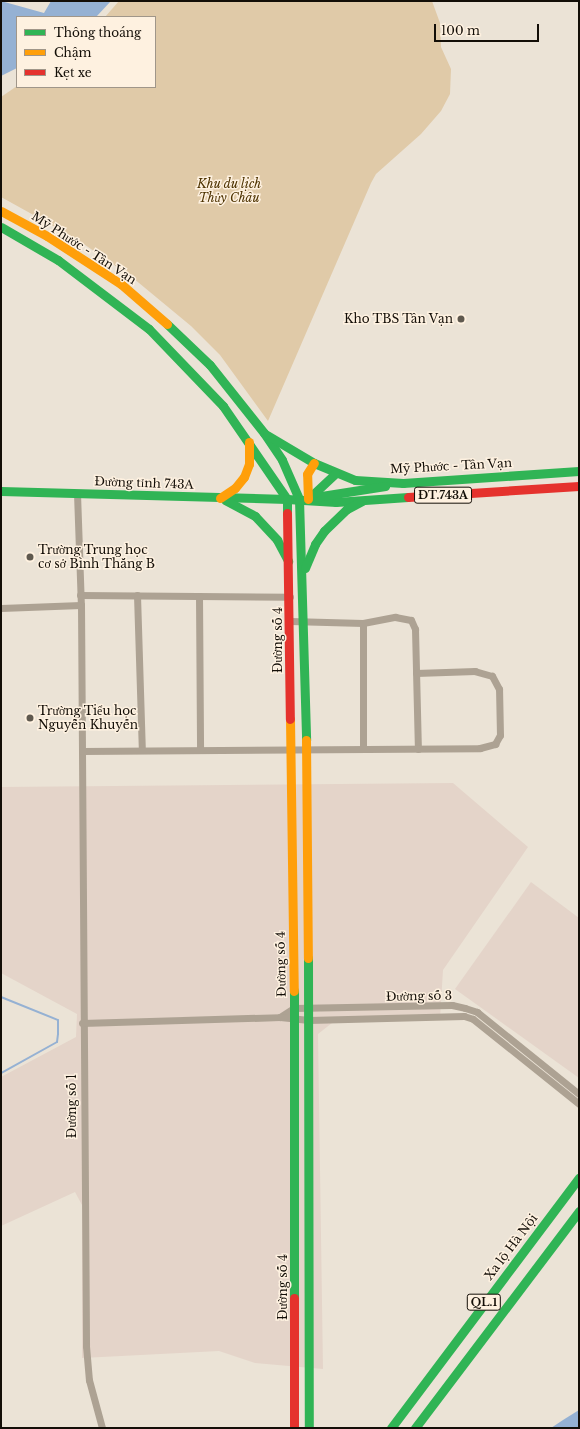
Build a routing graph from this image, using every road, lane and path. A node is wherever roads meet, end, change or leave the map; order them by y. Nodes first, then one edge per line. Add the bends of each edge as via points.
1 (1, 211) edge
2 (1, 227) edge
3 (135, 295) junction
4 (124, 308) junction
5 (264, 433) junction
6 (249, 440) junction
7 (314, 463) junction
8 (579, 471) edge
9 (335, 474) junction
10 (403, 483) junction
11 (579, 486) edge
12 (1, 491) edge
13 (77, 493) junction
14 (220, 498) junction
15 (287, 499) junction
16 (303, 499) junction
17 (362, 501) junction
18 (289, 562) junction
19 (303, 574) junction
20 (137, 594) junction
21 (80, 595) junction
22 (199, 596) junction
23 (290, 597) junction
24 (81, 605) junction
25 (1, 608) edge
26 (290, 621) junction
27 (304, 621) junction
28 (363, 623) junction
29 (416, 673) junction
30 (290, 749) junction
31 (306, 749) junction
32 (363, 749) junction
33 (418, 749) junction
34 (82, 750) junction
35 (142, 750) junction
36 (200, 750) junction
37 (308, 1007) junction
38 (294, 1008) junction
39 (465, 1008) junction
40 (464, 1016) junction
41 (280, 1017) junction
42 (294, 1020) junction
43 (309, 1020) junction
44 (82, 1023) junction
45 (579, 1094) edge
46 (579, 1104) edge
47 (579, 1178) edge
48 (579, 1190) edge
49 (579, 1211) edge
50 (579, 1221) edge
51 (102, 1428) edge
52 (294, 1428) edge
53 (309, 1428) edge
54 (391, 1428) edge
55 (400, 1428) edge
56 (415, 1428) edge
57 (424, 1428) edge

1 - 3 main road, Mỹ Phước - Tân Vạn via 47,236
2 - 4 main road, Mỹ Phước - Tân Vạn via 58,260
3 - 4 main road
3 - 5 main road, Mỹ Phước - Tân Vạn via 210,365
4 - 6 main road, Mỹ Phước - Tân Vạn via 187,366
5 - 7 main road, Mỹ Phước - Tân Vạn
5 - 16 main road, Mỹ Phước - Tân Vạn
6 - 14 main road via 248,470 235,488
6 - 15 main road, Mỹ Phước - Tân Vạn
7 - 9 main road, Mỹ Phước - Tân Vạn
7 - 16 main road via 307,474
8 - 10 main road, Mỹ Phước - Tân Vạn / ĐT.743A
9 - 10 main road, Mỹ Phước - Tân Vạn via 355,480
9 - 16 main road
10 - 16 main road, ĐT.743A via 371,488 327,490
11 - 17 main road, ĐT.743A
12 - 13 main road, Đường tỉnh 743A
13 - 14 main road, Đường tỉnh 743A
13 - 21 street, Đường số 1
14 - 15 main road, Đường tỉnh 743A
14 - 18 main road via 255,516 277,540
15 - 16 main road
15 - 18 main road, Đường số 4
16 - 17 main road, ĐT.743A
16 - 19 main road
17 - 19 main road via 347,509 324,531 315,544
18 - 23 main road, Đường số 4
19 - 27 main road
20 - 21 street
20 - 22 street
20 - 35 street
21 - 24 street, Đường số 1
22 - 23 street
22 - 36 street
23 - 26 main road, Đường số 4
24 - 25 street
24 - 34 street, Đường số 1
26 - 27 street
26 - 30 main road, Đường số 4
27 - 28 street
27 - 31 main road
28 - 29 street via 395,617 410,620 415,629
28 - 32 street
29 - 33 street
29 - 33 street via 475,671 492,676 499,689 500,735 496,744 480,748
30 - 31 street
30 - 36 street
30 - 38 main road, Đường số 4
31 - 32 street
31 - 37 main road
32 - 33 street
34 - 35 street
34 - 44 street, Đường số 1
35 - 36 street
37 - 38 street, Đường số 3
37 - 39 street, Đường số 3 via 452,1005
37 - 43 main road
38 - 41 street, Đường số 3
38 - 42 main road, Đường số 4
39 - 40 street
39 - 45 street, Đường số 3 via 477,1012
40 - 43 street, Đường số 3
40 - 46 street, Đường số 3 via 473,1019
41 - 42 street, Đường số 3
41 - 44 street, Đường số 3
42 - 43 street, Đường số 3
42 - 52 main road, Đường số 4
43 - 53 main road
44 - 51 street, Đường số 1 via 86,1346 89,1380
47 - 54 main road, Xa lộ Hà Nội / QL.1
48 - 55 main road, Xa lộ Hà Nội / QL.1
49 - 56 main road, QL.1
50 - 57 main road, QL.1

